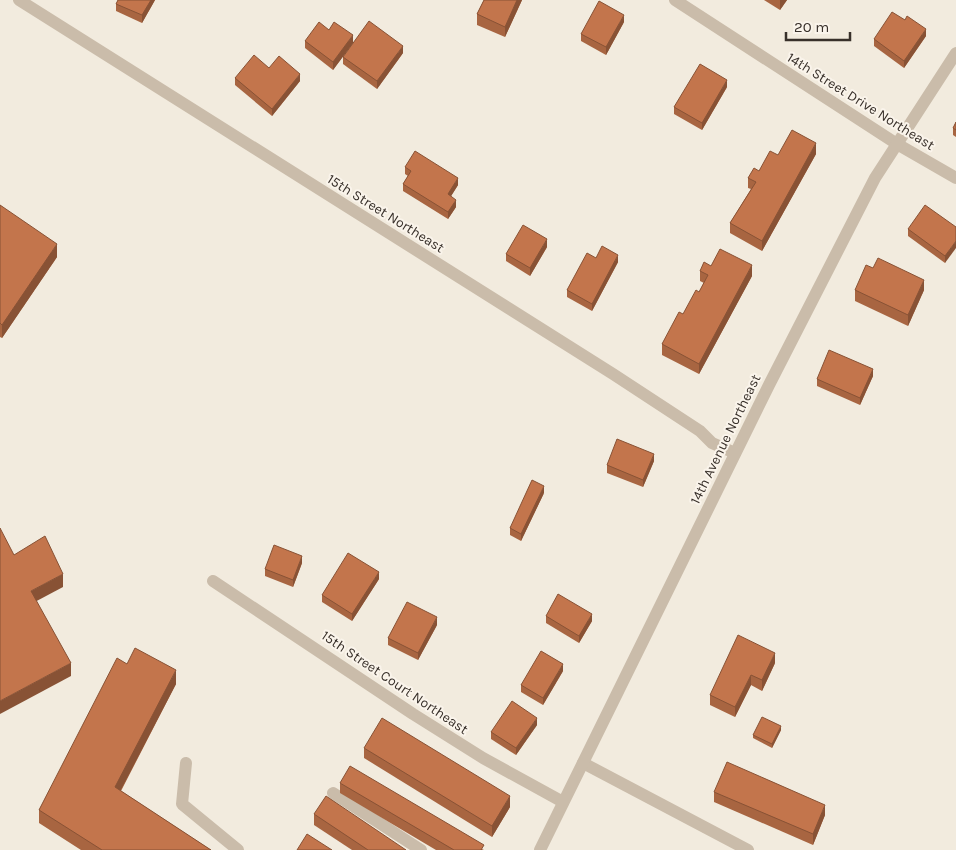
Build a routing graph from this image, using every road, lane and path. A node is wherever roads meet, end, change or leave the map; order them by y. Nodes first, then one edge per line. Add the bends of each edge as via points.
1 (19, 0) edge
2 (675, 0) edge
3 (956, 53) edge
4 (897, 144) junction
5 (956, 178) edge
6 (735, 453) junction
7 (213, 581) dead end
8 (186, 763) dead end
9 (582, 763) junction
10 (334, 793) dead end
11 (563, 802) junction
12 (238, 850) edge
13 (421, 850) edge
14 (540, 850) edge
15 (748, 850) edge

1 - 6 street, 15th Street Northeast via 613,374 700,431 712,443
2 - 4 street, 14th Street Drive Northeast
3 - 4 street, 14th Avenue Northeast
4 - 5 street, 14th Street Drive Northeast
4 - 6 street, 14th Avenue Northeast via 875,178
6 - 9 street, 14th Avenue Northeast
7 - 11 street, 15th Street Court Northeast via 421,719
8 - 12 street via 182,804
9 - 11 street, 14th Avenue Northeast
9 - 15 street
10 - 13 street
11 - 14 street, 14th Avenue Northeast

